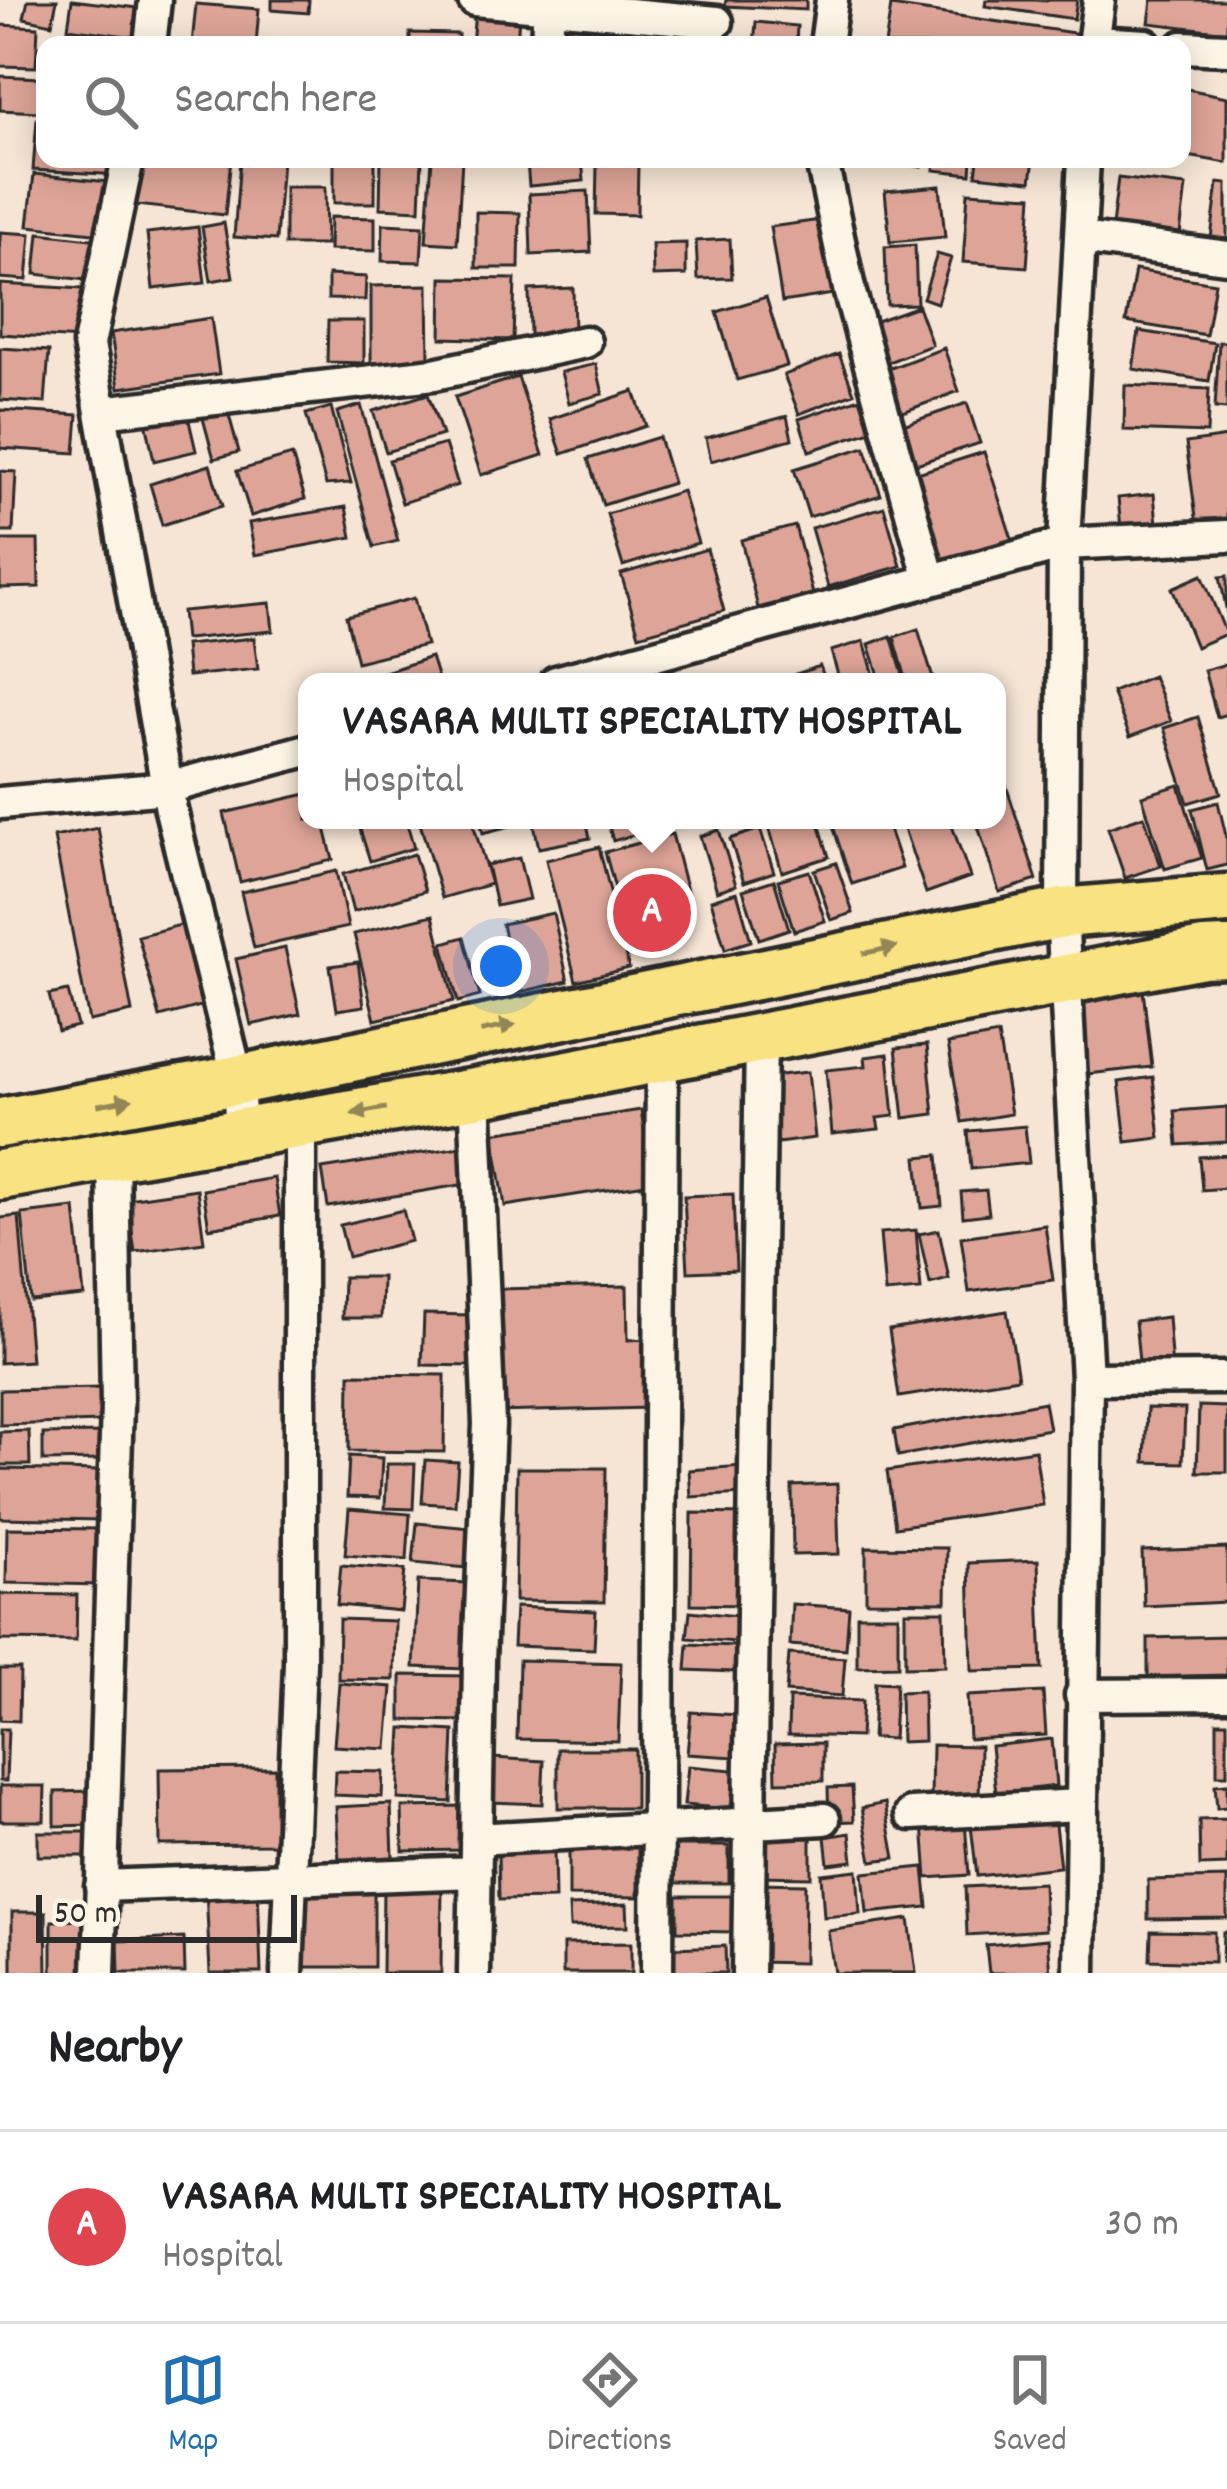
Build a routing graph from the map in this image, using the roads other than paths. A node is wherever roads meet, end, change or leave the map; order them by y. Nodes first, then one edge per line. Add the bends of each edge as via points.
1 (155, 0) edge
2 (473, 0) edge
3 (832, 0) edge
4 (1100, 0) edge
5 (549, 4) edge
6 (717, 22) dead end
7 (151, 36) edge
8 (547, 36) edge
9 (827, 36) edge
10 (1095, 36) edge
11 (1191, 47) edge
12 (1227, 49) edge
13 (126, 168) edge
14 (816, 168) edge
15 (1084, 168) edge
16 (1080, 238) junction
17 (1227, 256) edge
18 (585, 342) dead end
19 (101, 412) junction
20 (1227, 536) edge
21 (1064, 544) junction
22 (930, 580) junction
23 (589, 673) edge
24 (298, 752) edge
25 (167, 788) junction
26 (0, 803) edge
27 (1227, 899) edge
28 (1063, 913) junction
29 (1227, 952) edge
30 (1064, 980) junction
31 (761, 1037) junction
32 (662, 1055) junction
33 (238, 1080) junction
34 (476, 1093) junction
35 (0, 1123) edge
36 (300, 1123) junction
37 (241, 1133) junction
38 (113, 1154) junction
39 (0, 1175) edge
40 (1227, 1378) edge
41 (1088, 1379) junction
42 (1227, 1694) edge
43 (1081, 1695) junction
44 (1080, 1805) junction
45 (910, 1814) dead end
46 (824, 1819) dead end
47 (748, 1824) junction
48 (660, 1828) junction
49 (476, 1838) junction
50 (476, 1872) junction
51 (289, 1880) junction
52 (101, 1886) junction
53 (99, 1973) edge
54 (287, 1973) edge
55 (474, 1973) edge
56 (657, 1973) edge
57 (748, 1973) edge
58 (1080, 1973) edge

1 - 7 street
2 - 5 street
3 - 9 street
4 - 10 street
5 - 6 street
5 - 8 street
11 - 12 street
13 - 19 street via 89,344
14 - 22 street
15 - 16 street
16 - 17 street
16 - 21 street
18 - 19 street via 434,374
19 - 25 street
20 - 21 street
21 - 22 street
21 - 28 street
22 - 23 street
24 - 25 street
25 - 26 street
25 - 33 street
27 - 28 main road
28 - 30 street
33 -> 28 main road
29 - 30 main road
30 - 31 main road
30 - 41 street
31 - 32 main road
31 - 47 street
32 - 34 main road
32 - 48 street
35 -> 33 main road
33 - 37 street
34 -> 36 main road
34 - 49 street via 489,1424
36 - 37 main road
36 - 51 street via 300,1663
37 - 38 main road
38 - 39 main road
38 - 52 street via 117,1405
40 - 41 street
41 - 43 street
42 - 43 street
43 - 44 street
44 - 45 street
44 - 58 street
46 - 47 street
47 - 48 street
47 - 57 street
48 - 49 street
48 - 56 street
49 - 50 street
50 - 51 street
50 - 55 street
51 - 52 street
51 - 54 street
52 - 53 street

